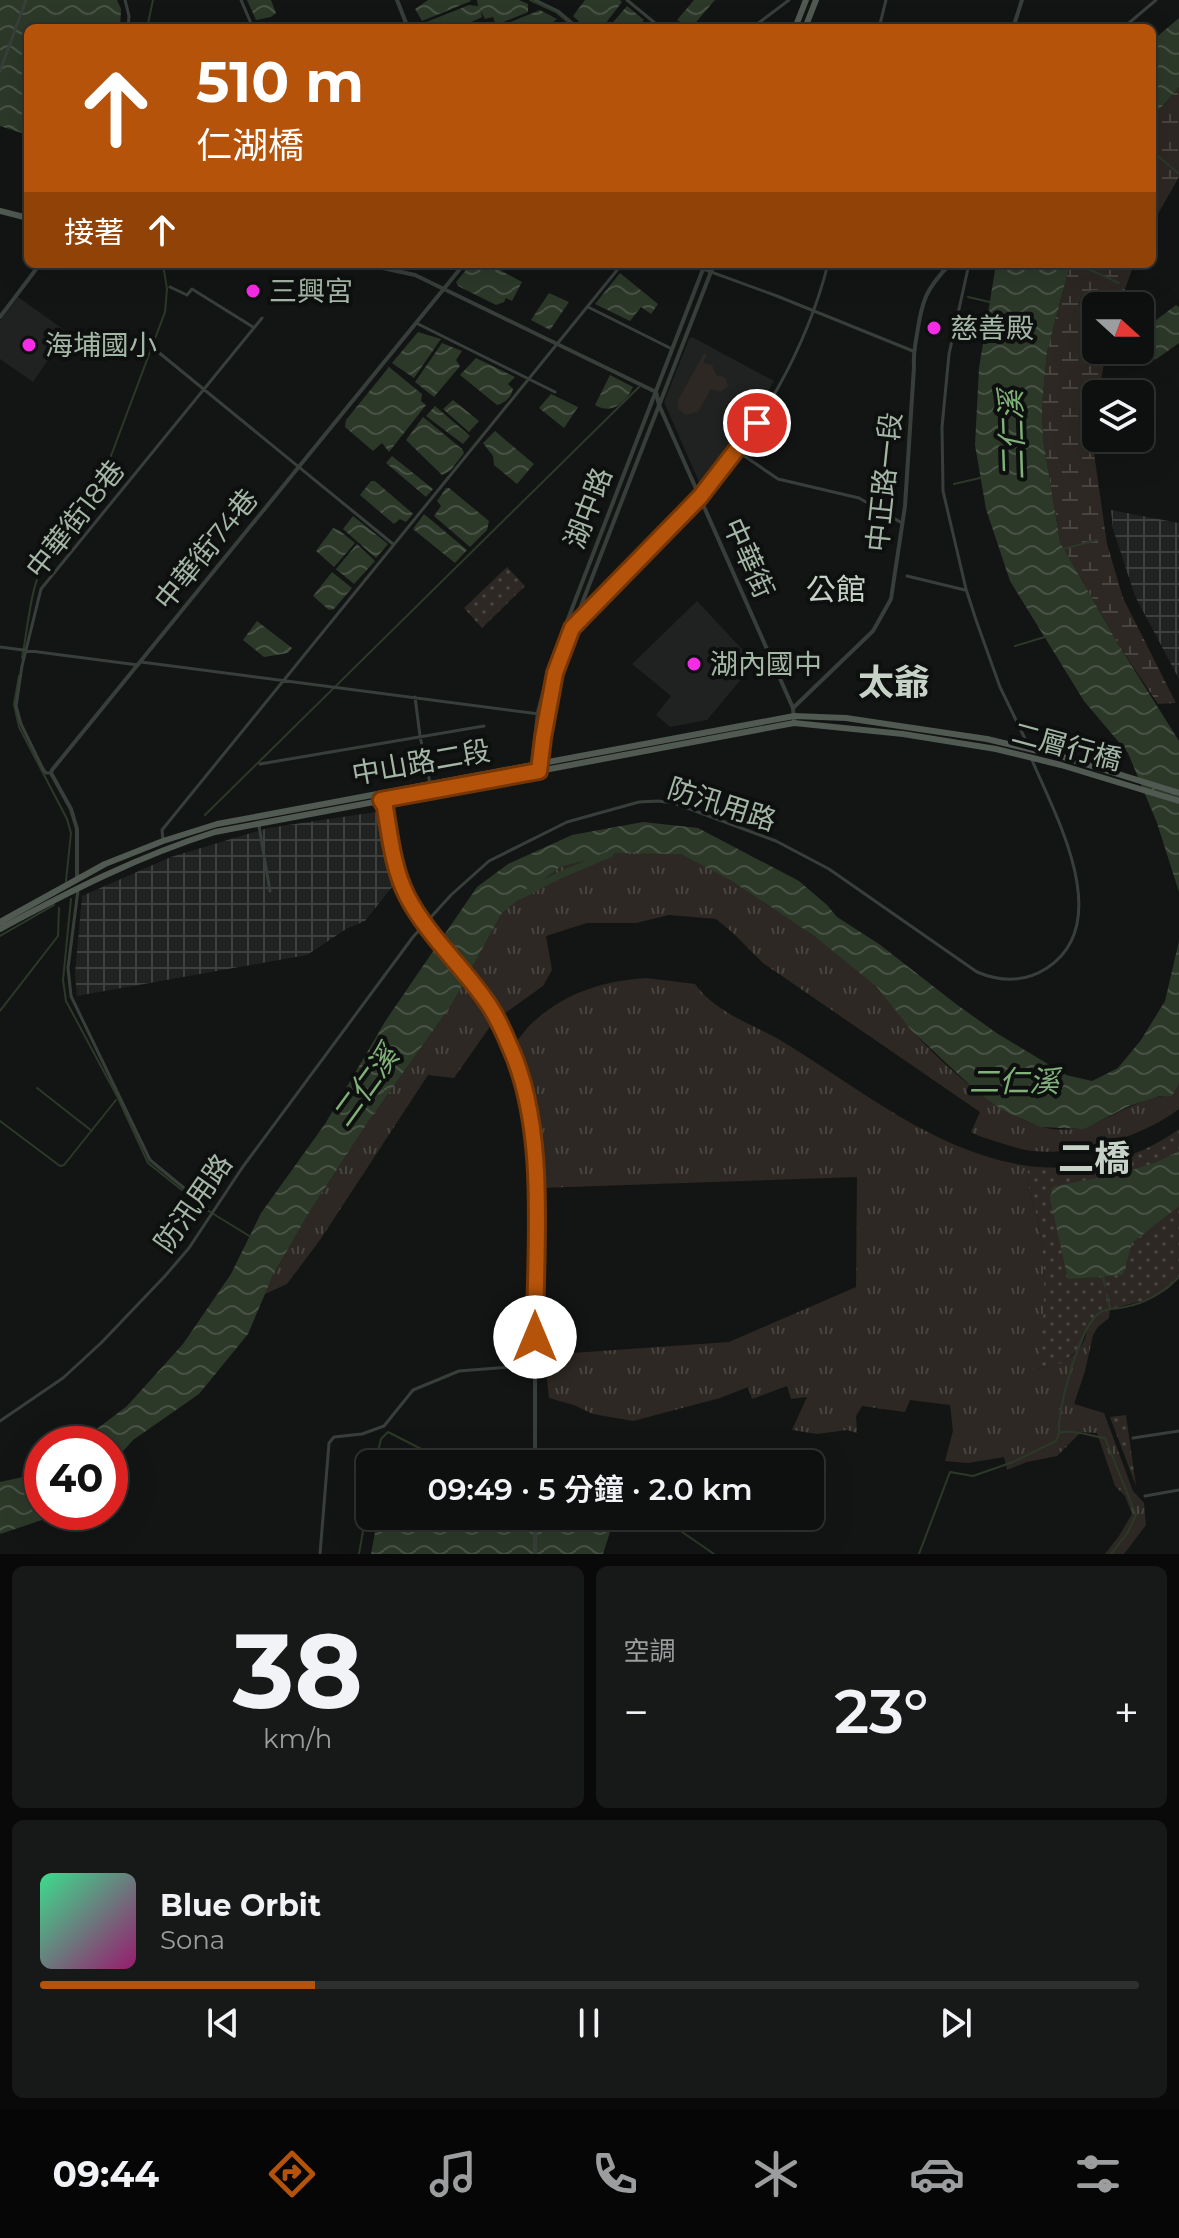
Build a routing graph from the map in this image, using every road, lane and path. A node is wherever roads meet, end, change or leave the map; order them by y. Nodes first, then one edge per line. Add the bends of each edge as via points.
1 (26, 0) edge
2 (124, 0) edge
3 (241, 0) edge
4 (397, 0) edge
5 (535, 0) edge
6 (627, 0) edge
7 (789, 0) edge
8 (806, 0) edge
9 (816, 0) edge
10 (886, 0) edge
11 (1022, 0) edge
12 (1156, 0) edge
13 (128, 24) edge
14 (251, 24) edge
15 (406, 24) edge
16 (574, 24) edge
17 (656, 24) edge
18 (757, 24) edge
19 (797, 24) edge
20 (807, 24) edge
21 (880, 24) edge
22 (1014, 24) edge
23 (1128, 24) edge
24 (0, 71) edge
25 (0, 211) edge
26 (24, 217) edge
27 (37, 268) edge
28 (384, 268) edge
29 (461, 268) edge
30 (619, 268) edge
31 (703, 268) edge
32 (708, 268) edge
33 (827, 268) edge
34 (946, 268) edge
35 (968, 268) edge
36 (712, 270) junction
37 (170, 287) dead end
38 (443, 289) junction
39 (588, 307) junction
40 (813, 310) junction
41 (0, 317) edge
42 (262, 318) dead end
43 (416, 323) junction
44 (253, 327) junction
45 (149, 344) dead end
46 (558, 344) junction
47 (672, 349) junction
48 (913, 351) junction
49 (528, 378) junction
50 (203, 389) junction
51 (555, 392) dead end
52 (656, 392) junction
53 (659, 405) junction
54 (737, 451) junction
55 (298, 467) junction
56 (700, 497) junction
57 (902, 523) junction
58 (393, 544) junction
59 (907, 576) dead end
60 (966, 590) junction
61 (572, 628) junction
62 (565, 629) junction
63 (0, 647) edge
64 (26, 650) junction
65 (140, 664) junction
66 (282, 681) junction
67 (415, 697) junction
68 (538, 712) junction
69 (547, 715) junction
70 (794, 716) junction
71 (484, 726) dead end
72 (943, 731) joint
73 (420, 736) junction
74 (943, 740) joint
75 (1029, 748) junction
76 (1031, 757) junction
77 (260, 764) dead end
78 (539, 767) junction
79 (531, 768) junction
80 (51, 773) junction
81 (430, 783) junction
82 (1179, 793) edge
83 (380, 796) junction
84 (1179, 801) edge
85 (258, 822) junction
86 (163, 841) junction
87 (74, 880) junction
88 (76, 889) junction
89 (270, 891) dead end
90 (61, 892) junction
91 (0, 922) edge
92 (0, 929) edge
93 (207, 1207) dead end
94 (535, 1365) junction
95 (0, 1421) edge
96 (1179, 1431) edge
97 (1133, 1438) dead end
98 (535, 1450) edge
99 (1179, 1490) edge
100 (1145, 1496) dead end
101 (535, 1530) edge
102 (320, 1554) edge
103 (535, 1554) edge

1 - 24 street
2 - 13 street
3 - 14 street
4 - 15 street
5 - 16 street
6 - 17 street
7 - 18 street
8 - 19 main road
9 - 20 main road
10 - 21 street
11 - 22 street
12 - 23 street
25 - 26 main road
27 - 41 street
28 - 38 street
29 - 38 street, 中華街74巷
30 - 39 street
31 - 47 street, 湖中路
32 - 36 street
33 - 40 street
34 - 48 street, 中正路一段 via 923,299
35 - 60 street via 949,354 942,427 946,510
36 - 40 street
36 - 53 street, 湖中路
37 - 44 street via 187,295 192,289
38 - 43 street, 中華街74巷
38 - 46 street
39 - 46 street
39 - 47 street
40 - 48 street
40 - 54 street via 778,387
42 - 44 street, 中華街18巷
43 - 49 street
43 - 55 street, 中華街74巷
44 - 50 street, 中華街18巷
45 - 50 street
46 - 49 street
46 - 52 street
47 - 52 street, 湖中路
48 - 57 street, 中正路一段
49 - 51 street
49 - 58 street
50 - 55 street
50 - 64 street, 中華街18巷 via 41,589
52 - 53 street, 中華街
52 - 62 street, 湖中路
53 - 56 street, 中華街
53 - 61 street, 湖中路
54 - 56 street
54 - 57 street via 778,479 864,500
55 - 58 street
55 - 65 street, 中華街74巷
56 - 61 street
56 - 70 street, 中華街
57 - 70 street, 中正路一段 via 886,611
58 - 66 street
59 - 60 street
60 - 75 street via 1000,687
61 - 62 street
61 - 69 street, 湖中路
62 - 68 street, 湖中路
63 - 64 street
64 - 65 street
64 - 80 street, 中華街18巷 via 18,715 43,769
65 - 66 street
65 - 80 street, 中華街74巷
66 - 67 street
66 - 86 street via 162,830
67 - 68 street
67 - 73 street
68 - 69 street
68 - 79 street, 湖中路
69 - 78 street, 湖中路
70 - 72 main road, 中山路二段
70 - 74 main road, 中山路二段
70 - 78 main road, 中山路二段
71 - 73 street
72 - 75 main road, 二層行橋
73 - 77 street
73 - 81 street
74 - 76 main road, 二層行橋
75 - 82 main road, 二層行橋
76 - 84 main road, 二層行橋
76 - 95 street, 防汛用路 via 1078,875 1079,904 1066,949 1051,966 1026,978 990,978 977,972 803,854 674,803 639,802 599,811 489,861 413,937 165,1276 63,1378
78 - 79 main road, 中山路二段
79 - 81 main road, 中山路二段
79 - 83 main road, 中山路二段
80 - 87 street via 77,829
81 - 83 main road, 中山路二段
83 - 85 main road, 中山路二段
83 - 86 main road, 中山路二段 via 248,817
83 - 94 street, bridge via 400,881 412,905 486,1000 510,1046 528,1104 535,1155
85 - 88 main road, 中山路二段 via 167,847
85 - 89 street
86 - 87 main road, 中山路二段
87 - 88 street
87 - 90 main road, 中山路二段
88 - 90 main road, 中山路二段
88 - 93 street via 68,968 71,996 150,1160
90 - 91 main road
90 - 92 main road
94 - 98 street
94 - 102 street via 459,1371 413,1390 384,1426 334,1437 329,1443
96 - 97 street
99 - 100 street
101 - 103 street

